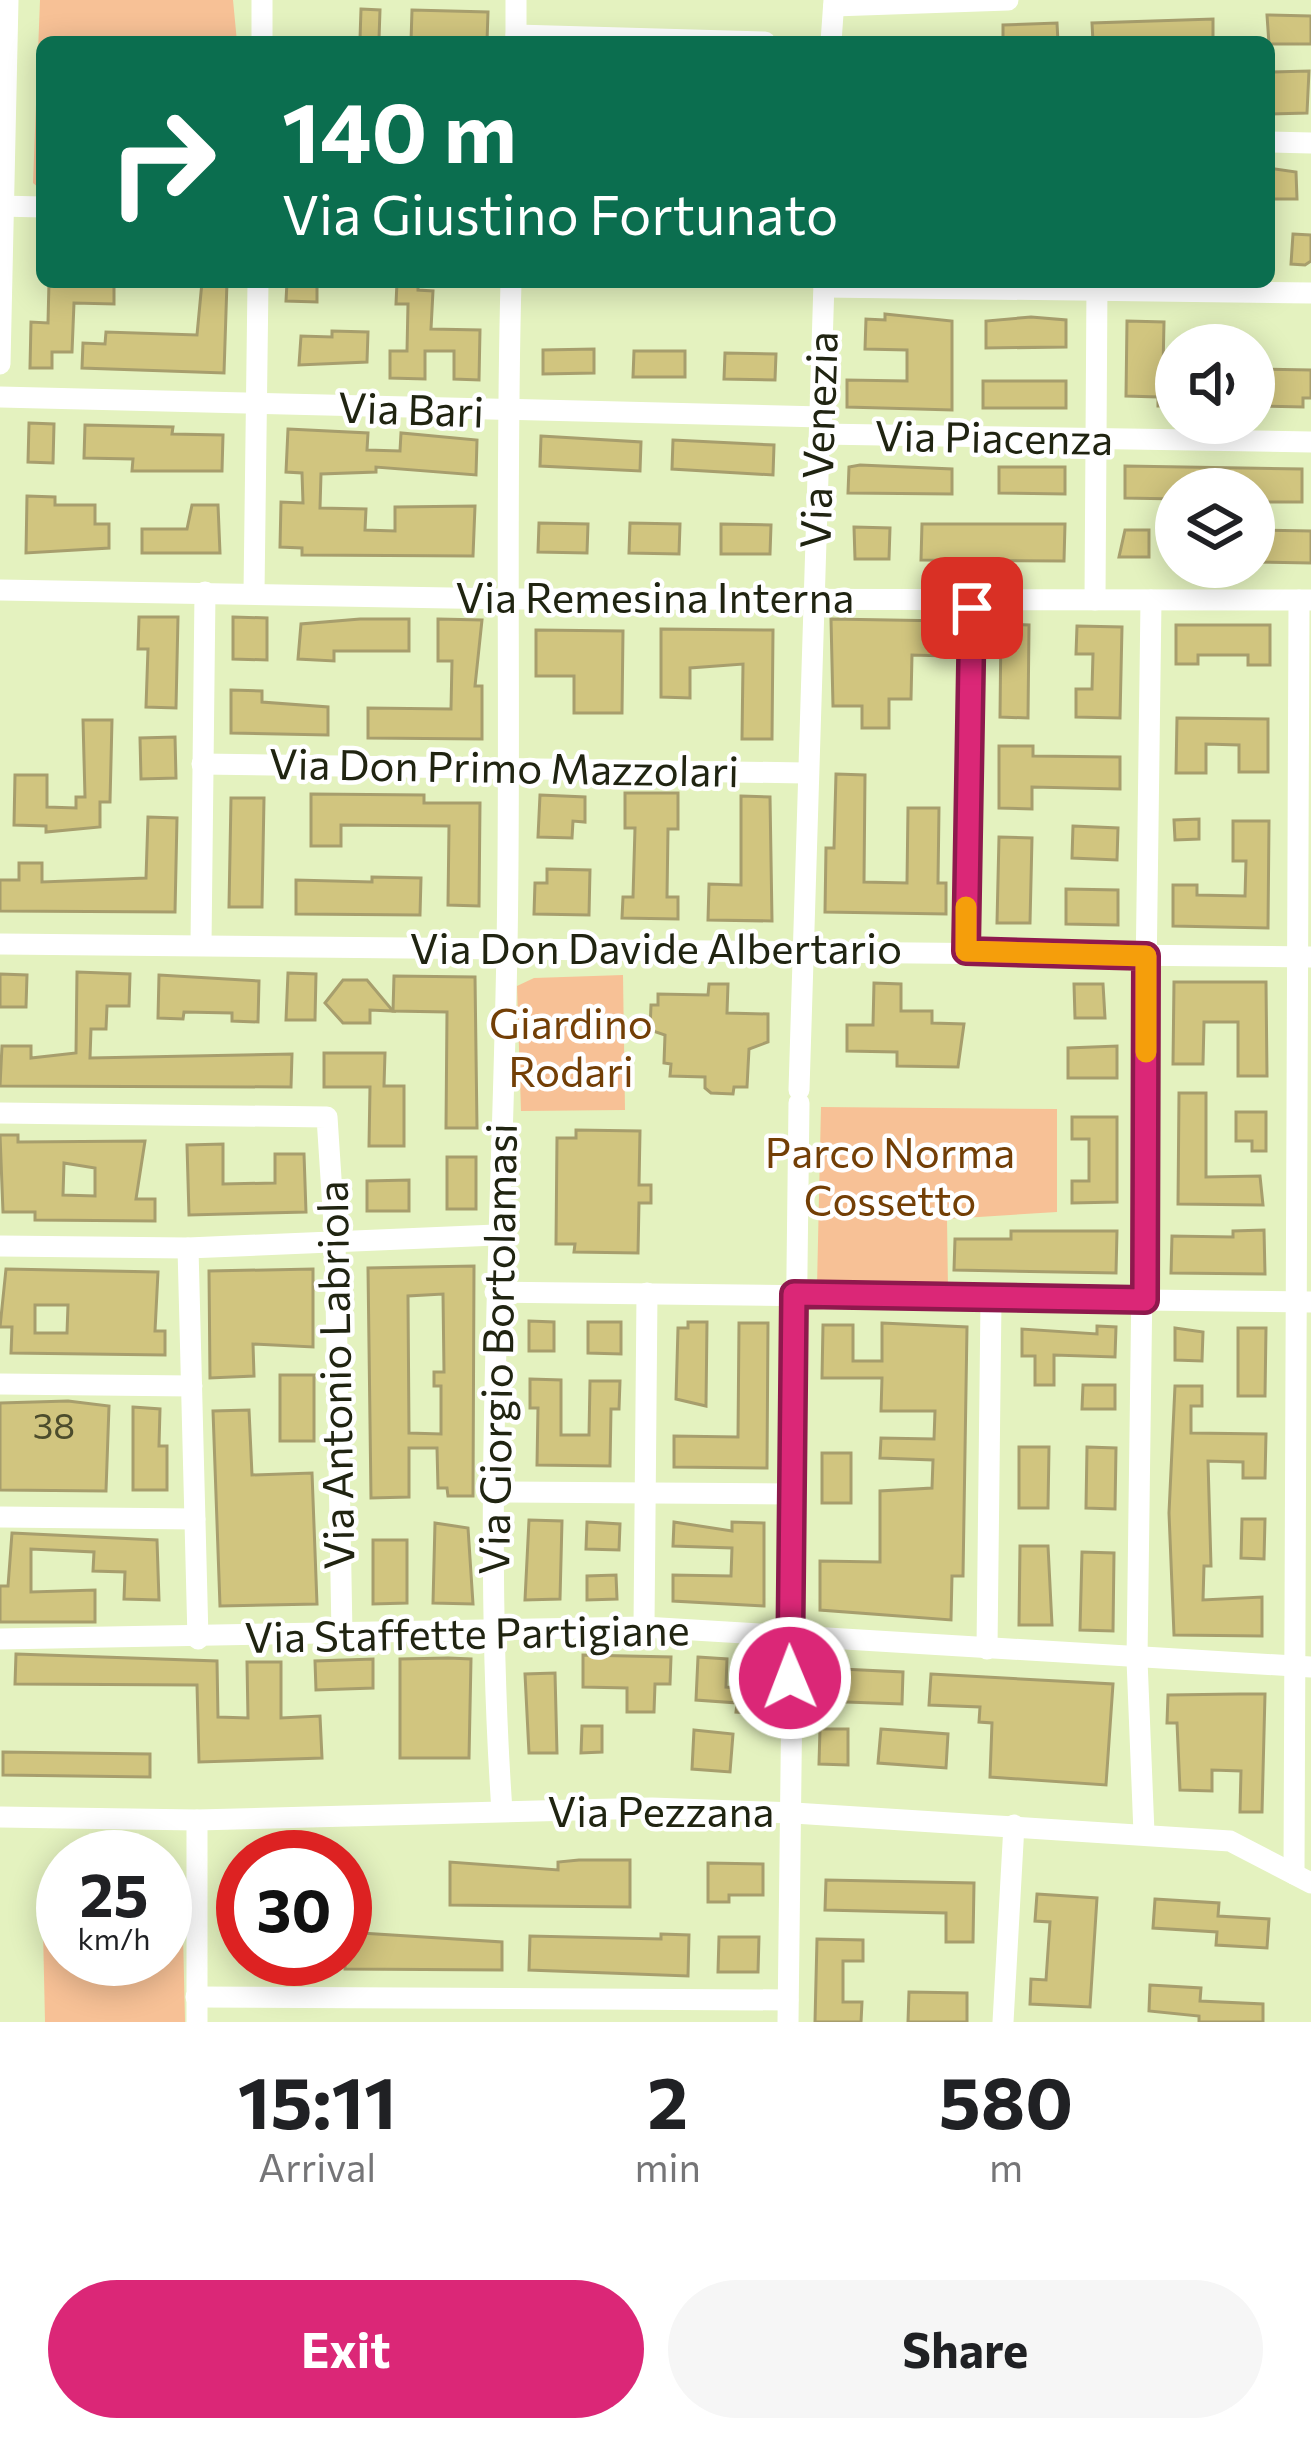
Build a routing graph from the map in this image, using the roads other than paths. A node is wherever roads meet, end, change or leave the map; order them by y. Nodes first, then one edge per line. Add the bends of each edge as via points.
1 (8, 0) edge
2 (262, 0) edge
3 (516, 0) edge
4 (1008, 0) edge
5 (834, 3) edge
6 (262, 36) edge
7 (516, 36) edge
8 (831, 36) edge
9 (1275, 142) edge
10 (1311, 142) edge
11 (3, 206) edge
12 (36, 207) edge
13 (258, 288) edge
14 (512, 288) edge
15 (824, 288) edge
16 (1097, 288) edge
17 (1158, 288) edge
18 (1311, 293) edge
19 (0, 364) edge
20 (0, 397) edge
21 (254, 405) junction
22 (508, 413) junction
23 (821, 426) junction
24 (1093, 441) junction
25 (1311, 442) edge
26 (0, 590) edge
27 (206, 592) junction
28 (254, 593) junction
29 (814, 598) junction
30 (506, 599) junction
31 (972, 599) junction
32 (1095, 600) junction
33 (1151, 600) junction
34 (1305, 600) edge
35 (202, 764) junction
36 (507, 767) junction
37 (806, 773) junction
38 (0, 944) edge
39 (201, 945) junction
40 (507, 948) junction
41 (801, 950) junction
42 (966, 951) junction
43 (1146, 956) junction
44 (1303, 958) edge
45 (0, 1113) edge
46 (496, 1235) junction
47 (335, 1240) junction
48 (0, 1246) edge
49 (188, 1248) junction
50 (495, 1292) junction
51 (647, 1293) junction
52 (794, 1294) junction
53 (991, 1299) junction
54 (1145, 1300) junction
55 (1303, 1302) edge
56 (0, 1384) edge
57 (191, 1386) junction
58 (495, 1492) junction
59 (644, 1493) junction
60 (791, 1494) junction
61 (0, 1517) edge
62 (195, 1520) junction
63 (644, 1627) junction
64 (495, 1629) junction
65 (342, 1634) junction
66 (790, 1635) junction
67 (198, 1639) junction
68 (0, 1640) edge
69 (987, 1649) junction
70 (1137, 1660) junction
71 (1302, 1666) edge
72 (502, 1811) junction
73 (794, 1813) junction
74 (0, 1817) edge
75 (197, 1820) junction
76 (1014, 1825) junction
77 (1144, 1833) junction
78 (1302, 1879) edge
79 (196, 1997) junction
80 (788, 2011) edge
81 (197, 2022) edge
82 (1003, 2022) edge

1 - 11 street
2 - 6 street
3 - 7 street
4 - 5 street
5 - 8 street
9 - 10 street
11 - 12 street
11 - 19 street
13 - 21 street
14 - 22 street, Via Giorgio Bortolamasi
15 - 23 street, Via Venezia
16 - 24 street
17 - 18 street
20 - 21 street, Via Bari
21 - 22 street, Via Bari
21 - 28 street
22 - 23 street, Via Bari
22 - 30 street, Via Giorgio Bortolamasi
23 - 24 street, Via Piacenza
23 - 29 street, Via Venezia
24 - 25 street, Via Piacenza
24 - 32 street
26 - 27 street, Via Remesina Interna
27 - 28 street, Via Remesina Interna
27 - 35 street
28 - 30 street, Via Remesina Interna
29 - 30 street, Via Remesina Interna
29 - 31 street, Via Remesina Interna
29 - 37 street, Via Venezia
30 - 36 street, Via Giorgio Bortolamasi
31 - 32 street, Via Remesina Interna
31 - 42 street
32 - 33 street, Via Remesina Interna
33 - 34 street, Via Remesina Interna
33 - 43 street
34 - 44 street
35 - 36 street, Via Don Primo Mazzolari
35 - 39 street
36 - 37 street, Via Don Primo Mazzolari
36 - 40 street, Via Giorgio Bortolamasi
37 - 41 street, Via Venezia
38 - 39 street, Via Don Davide Albertario
39 - 40 street, Via Don Davide Albertario
40 - 41 street, Via Don Davide Albertario
40 - 46 street, Via Giorgio Bortolamasi
41 - 42 street, Via Don Davide Albertario
41 - 52 street, Via Venezia
42 - 43 street, Via Don Davide Albertario
43 - 44 street, Via Don Davide Albertario
43 - 54 street
44 - 55 street
45 - 47 street, Via Antonio Labriola via 328,1117
46 - 47 street
46 - 50 street, Via Giorgio Bortolamasi
47 - 49 street
47 - 65 street, Via Antonio Labriola
48 - 49 street
49 - 57 street
50 - 51 street
50 - 58 street, Via Giorgio Bortolamasi
51 - 52 street
51 - 59 street
52 - 53 street
52 - 60 street, Via Venezia
53 - 54 street
53 - 69 street
54 - 55 street
54 - 70 street
55 - 71 street
56 - 57 street
57 - 62 street
58 - 59 street
58 - 64 street, Via Giorgio Bortolamasi
59 - 60 street
59 - 63 street
60 - 66 street, Via Venezia
61 - 62 street
62 - 67 street
63 - 64 street, Via Staffette Partigiane
63 - 66 street, Via Staffette Partigiane
64 - 65 street, Via Staffette Partigiane
64 - 72 street, Via Giorgio Bortolamasi
65 - 67 street, Via Staffette Partigiane
66 - 69 street, Via Staffette Partigiane
66 - 73 street, Via Venezia
67 - 68 street, Via Staffette Partigiane
69 - 70 street, Via Staffette Partigiane
70 - 71 street, Via Staffette Partigiane
70 - 77 street
71 - 78 street
72 - 73 street, Via Pezzana
72 - 75 street, Via Pezzana
73 - 76 street, Via Pezzana
73 - 80 street, Via Venezia
74 - 75 street, Via Pezzana
75 - 79 street
76 - 77 street, Via Pezzana
76 - 82 street
77 - 78 street, Via Pezzana via 1230,1840
79 - 80 street
79 - 81 street

